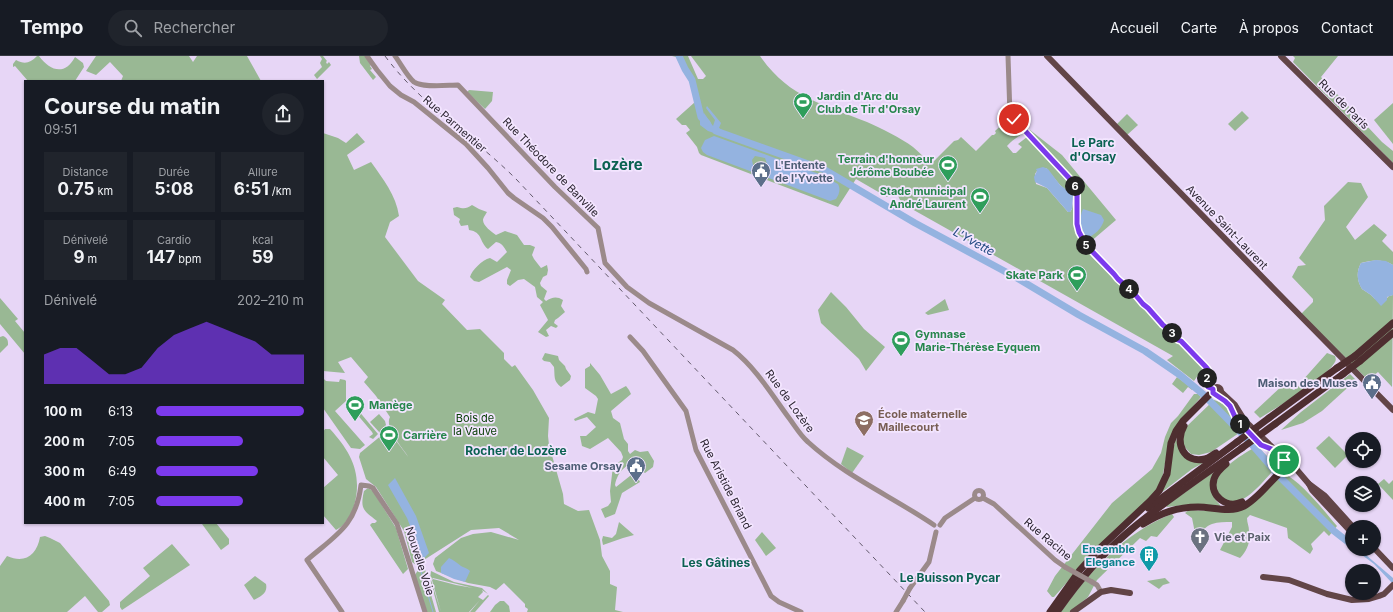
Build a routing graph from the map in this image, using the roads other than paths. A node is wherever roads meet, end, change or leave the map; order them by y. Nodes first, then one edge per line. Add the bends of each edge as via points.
1 (367, 56) edge
2 (396, 56) edge
3 (1008, 56) edge
4 (1047, 56) edge
5 (1281, 56) edge
6 (1393, 167) edge
7 (587, 272) dead end
8 (649, 303) joint
9 (1393, 323) edge
10 (1393, 333) edge
11 (630, 337) dead end
12 (1357, 358) junction
13 (1340, 371) junction
14 (1214, 393) junction
15 (1205, 402) junction
16 (1393, 410) edge
17 (1239, 445) junction
18 (1231, 456) junction
19 (1282, 467) junction
20 (975, 498) junction
21 (983, 498) junction
22 (1130, 520) junction
23 (1345, 522) edge
24 (937, 525) junction
25 (1106, 552) junction
26 (1381, 556) edge
27 (1393, 568) edge
28 (1263, 578) dead end
29 (1392, 586) edge
30 (1104, 591) junction
31 (1130, 593) dead end
32 (342, 612) edge
33 (425, 612) edge
34 (801, 612) edge
35 (896, 612) edge
36 (1050, 612) edge
37 (1057, 612) edge
38 (1073, 612) edge

1 - 7 street, Rue Parmentier via 390,86 466,144 508,193 543,218
2 - 8 street, Rue Théodore de Banville via 414,82 458,85 555,187 598,228 605,263 630,290
3 - 14 street via 1010,115 1065,172 1076,188 1077,224 1082,239 1139,301 1206,367 1209,372 1206,384
4 - 16 main road, Avenue Saint-Laurent
5 - 6 main road, Rue de Paris
8 - 24 street, Rue de Lozère via 742,357 756,372 806,441 836,465
9 - 12 highway
10 - 12 highway
11 - 34 street, Rue Aristide Briand via 686,411 696,450 771,596
12 - 13 highway, bridge
13 - 17 highway, bridge via 1269,418
13 - 17 highway, bridge via 1275,424
14 - 15 highway
14 - 19 main road via 1235,405 1245,421 1274,450
15 - 17 highway via 1182,430 1179,442 1185,454 1204,459 1228,444
15 - 22 highway via 1183,421 1176,431 1162,486
17 - 18 highway
17 - 22 highway
18 - 19 highway via 1216,474 1213,485 1218,498 1226,503 1243,501
18 - 25 highway via 1150,514
19 - 23 main road via 1296,470 1312,490
19 - 25 highway via 1253,500 1242,507 1198,507 1167,511 1143,524
20 - 21 street
20 - 21 street via 976,492 979,491 983,493
20 - 24 street
21 - 30 street, Rue Racine, bridge via 994,504 1055,560
22 - 36 highway via 1080,570
24 - 35 street, bridge via 941,530 936,532 929,562
25 - 37 highway
26 - 27 main road
28 - 29 main road via 1289,580 1352,600 1379,596
30 - 31 main road
30 - 38 main road
32 - 33 street, Nouvelle Voie via 307,560 348,523 358,504 361,485 373,488 397,524

